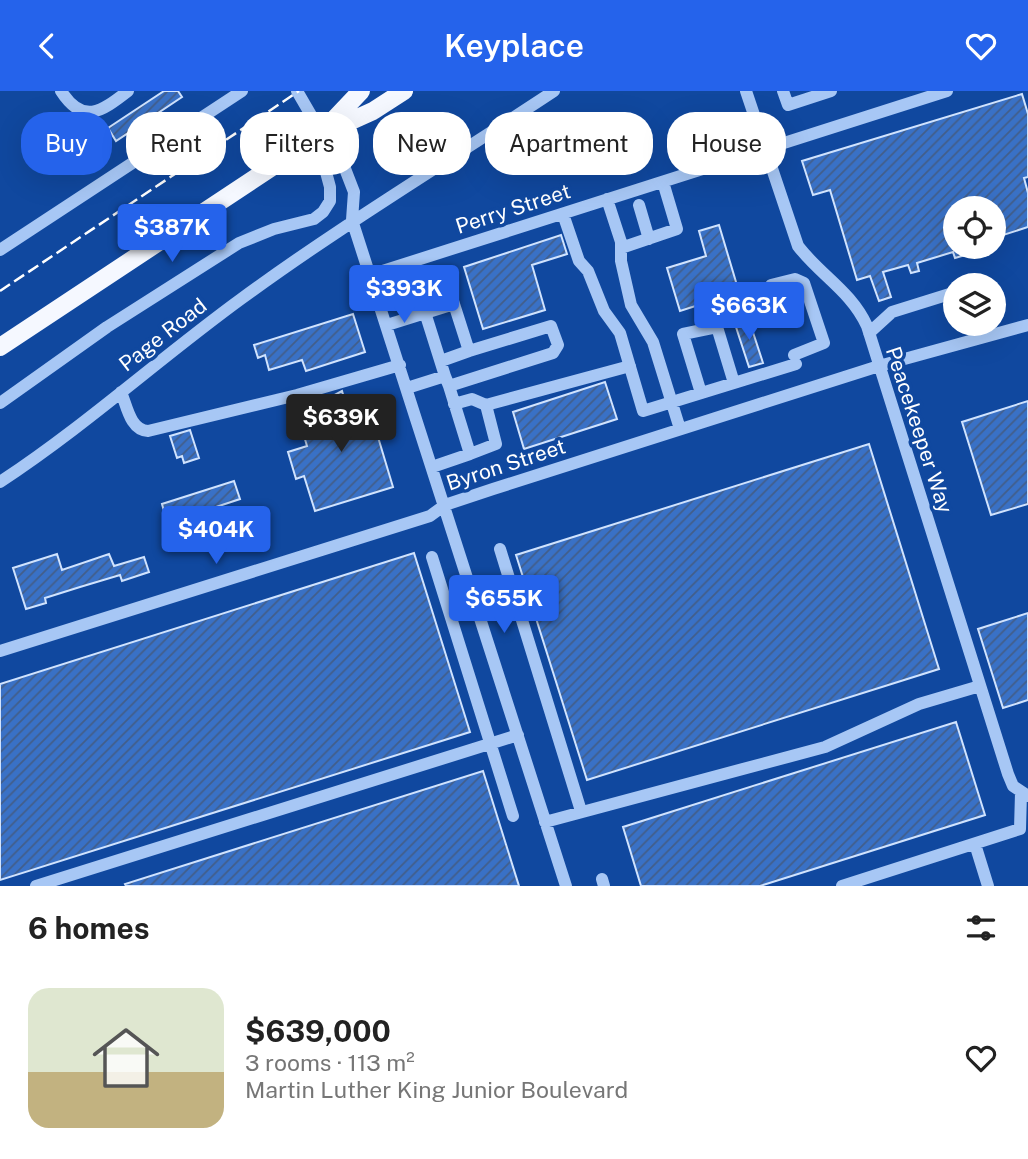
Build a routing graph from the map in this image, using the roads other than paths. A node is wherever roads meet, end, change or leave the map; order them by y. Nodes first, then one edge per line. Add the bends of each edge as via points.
1 (61, 91) edge
2 (128, 91) edge
3 (242, 91) edge
4 (298, 91) edge
5 (361, 91) edge
6 (404, 91) edge
7 (554, 91) edge
8 (747, 91) edge
9 (783, 91) edge
10 (831, 91) edge
11 (947, 91) edge
12 (310, 112) edge
13 (342, 112) edge
14 (753, 112) edge
15 (359, 117) edge
16 (786, 142) edge
17 (260, 175) edge
18 (327, 175) edge
19 (347, 175) edge
20 (684, 175) edge
21 (773, 175) edge
22 (663, 182) junction
23 (607, 199) junction
24 (639, 205) dead end
25 (563, 214) junction
26 (352, 221) junction
27 (649, 239) junction
28 (621, 248) junction
29 (0, 250) edge
30 (370, 275) junction
31 (444, 275) dead end
32 (771, 285) dead end
33 (417, 287) dead end
34 (943, 296) edge
35 (454, 304) junction
36 (425, 313) junction
37 (387, 325) junction
38 (1028, 325) edge
39 (869, 333) junction
40 (0, 347) edge
41 (469, 351) junction
42 (441, 361) junction
43 (400, 365) junction
44 (629, 366) junction
45 (879, 366) junction
46 (447, 381) junction
47 (734, 383) junction
48 (407, 388) junction
49 (121, 392) junction
50 (701, 393) junction
51 (672, 402) junction
52 (0, 403) edge
53 (454, 404) junction
54 (486, 405) junction
55 (680, 429) junction
56 (470, 454) junction
57 (432, 467) junction
58 (0, 482) edge
59 (445, 505) junction
60 (500, 549) dead end
61 (432, 557) dead end
62 (0, 652) edge
63 (980, 686) junction
64 (518, 735) junction
65 (490, 744) junction
66 (1024, 795) edge
67 (581, 811) junction
68 (513, 816) dead end
69 (545, 822) junction
70 (975, 844) junction
71 (36, 886) edge
72 (566, 886) edge
73 (842, 886) edge
74 (988, 886) edge

1 - 2 street via 72,108 82,113 98,111
3 - 29 street
4 - 12 street
5 - 13 main road
6 - 15 main road
7 - 26 street, Page Road
8 - 14 street, Peacekeeper Way
9 - 10 street via 789,105
11 - 16 street, Perry Street
17 - 40 main road
18 - 52 street via 330,201 314,219 239,243 119,319
19 - 26 street via 354,192
20 - 22 street, Perry Street
21 - 39 street, Peacekeeper Way via 798,246 811,264 853,301
22 - 23 street, Perry Street
22 - 27 street via 677,229
23 - 25 street, Perry Street
23 - 28 street
24 - 27 street
25 - 30 street, Perry Street
25 - 44 street via 579,261 620,333
26 - 30 street
26 - 49 street, Page Road
27 - 28 street
28 - 51 street via 631,305 653,342
30 - 37 street
31 - 35 street
32 - 47 street via 795,279 804,283 824,343 795,360
33 - 36 street
34 - 39 street via 891,312
35 - 36 street
35 - 41 street
36 - 37 street
36 - 42 street
37 - 43 street
38 - 45 street, Byron Street
39 - 45 street, Peacekeeper Way
41 - 42 street
41 - 46 street via 551,326 558,345 553,352
42 - 46 street
43 - 48 street
43 - 49 street via 148,431 134,425
44 - 51 street via 643,411
44 - 54 street
45 - 55 street, Byron Street
45 - 63 street, Peacekeeper Way
46 - 48 street
46 - 53 street
47 - 50 street
47 - 50 street via 716,327 683,334
48 - 57 street
49 - 58 street, Page Road
50 - 51 street
51 - 55 street
53 - 54 street via 472,399
53 - 56 street
54 - 56 street via 496,444
55 - 59 street, Byron Street
56 - 57 street
57 - 59 street
59 - 62 street, Byron Street via 430,516
59 - 64 street
60 - 67 street
61 - 65 street
63 - 66 street, Peacekeeper Way via 1008,774
63 - 67 street via 919,704 817,749
64 - 65 street
64 - 69 street
65 - 68 street
65 - 71 street
66 - 70 street via 1020,829
67 - 69 street
69 - 72 street
70 - 73 street
70 - 74 street

